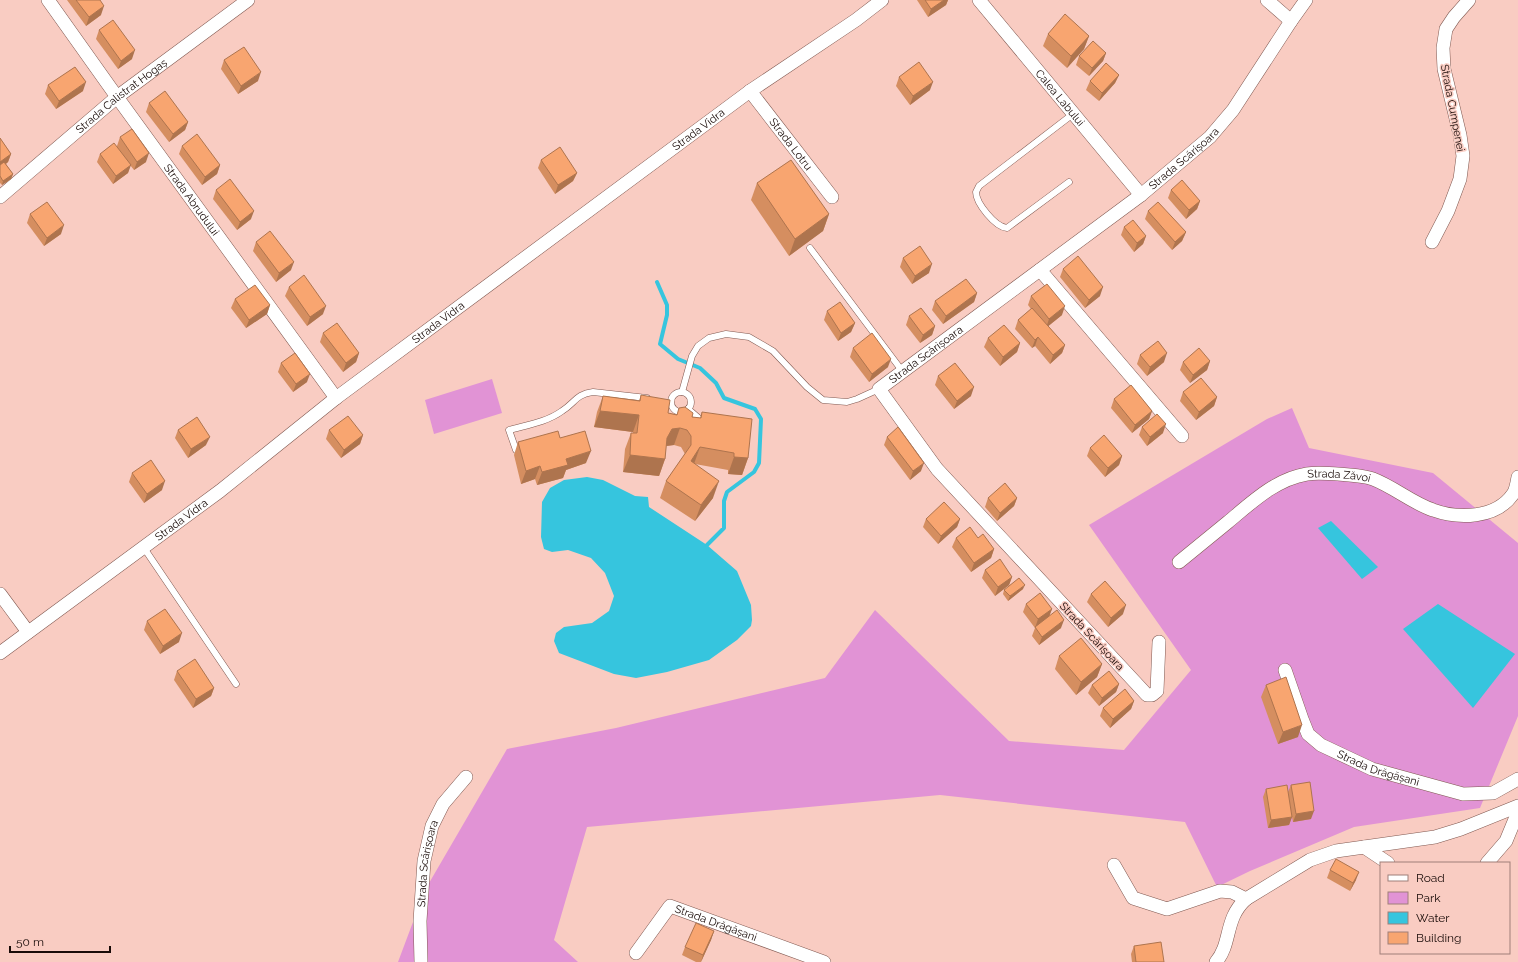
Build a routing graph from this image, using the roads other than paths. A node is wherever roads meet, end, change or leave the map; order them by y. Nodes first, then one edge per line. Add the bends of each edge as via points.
1 (48, 0) edge
2 (248, 0) edge
3 (882, 0) edge
4 (979, 0) edge
5 (1268, 0) edge
6 (1306, 0) edge
7 (1469, 0) edge
8 (1291, 21) junction
9 (750, 91) junction
10 (117, 97) junction
11 (1073, 114) junction
12 (1069, 182) dead end
13 (1141, 195) junction
14 (0, 197) edge
15 (832, 197) dead end
16 (1432, 242) dead end
17 (810, 248) dead end
18 (1040, 270) junction
19 (903, 372) junction
20 (879, 389) junction
21 (682, 392) junction
22 (336, 398) junction
23 (655, 399) edge
24 (663, 400) edge
25 (671, 401) junction
26 (688, 409) junction
27 (709, 422) edge
28 (1182, 436) dead end
29 (516, 450) dead end
30 (1518, 477) edge
31 (1516, 494) edge
32 (144, 548) junction
33 (1179, 562) dead end
34 (0, 594) edge
35 (28, 632) junction
36 (1159, 642) dead end
37 (0, 653) edge
38 (1285, 670) dead end
39 (236, 684) dead end
40 (466, 777) dead end
41 (1518, 779) edge
42 (1518, 806) edge
43 (1518, 812) edge
44 (1364, 847) junction
45 (1386, 862) edge
46 (1488, 862) edge
47 (1114, 865) dead end
48 (1246, 899) junction
49 (636, 953) dead end
50 (818, 961) edge
51 (421, 962) edge
52 (1216, 962) edge

1 - 10 street, Strada Abrudului
2 - 10 street, Strada Calistrat Hogaș
3 - 9 street, Strada Vidra
4 - 11 street, Calea Labului
5 - 8 street
6 - 8 street, Strada Scărișoara
7 - 16 street, Strada Cumpenei via 1446,29 1443,48 1444,69 1463,156 1460,179 1451,205
8 - 13 street, Strada Scărișoara via 1233,110 1210,137
9 - 15 street, Strada Lotru
9 - 22 street, Strada Vidra
10 - 14 street, Strada Calistrat Hogaș
10 - 22 street, Strada Abrudului
11 - 12 lane via 979,186 976,198 995,223 1007,228
11 - 13 street, Calea Labului
13 - 18 street, Strada Scărișoara
17 - 19 lane
18 - 19 street, Strada Scărișoara
18 - 28 street
19 - 20 street, Strada Scărișoara
20 - 21 lane via 847,402 824,400 807,387 773,351 749,337 726,334 709,338 698,346 692,356
20 - 36 street, Strada Scărișoara via 937,469 1147,695 1157,691
21 - 25 lane via 676,392
21 - 26 lane via 687,393 691,399
22 - 32 street, Strada Vidra
23 - 29 lane via 586,393 563,411 545,420 509,430
24 - 25 lane
25 - 26 lane via 675,410 682,412
26 - 27 lane via 702,421
30 - 31 street, Strada Zăvoi
31 - 33 street, Strada Zăvoi via 1488,512 1473,516 1456,515 1432,510 1372,479 1327,473 1308,474 1273,487
32 - 35 street, Strada Vidra
32 - 39 lane
34 - 35 street
35 - 37 street, Strada Vidra
38 - 41 street, Strada Drăgășani via 1308,734 1321,745 1372,769 1463,794 1493,793
40 - 51 street, Strada Scărișoara via 443,804 432,826 424,861 420,921
42 - 44 street via 1435,836
43 - 46 street via 1506,841
44 - 45 street
44 - 48 street via 1336,851 1310,860
47 - 48 street via 1133,898 1167,909 1220,891 1232,892
48 - 52 street via 1232,918 1221,957
49 - 50 street, Strada Drăgășani via 670,906

